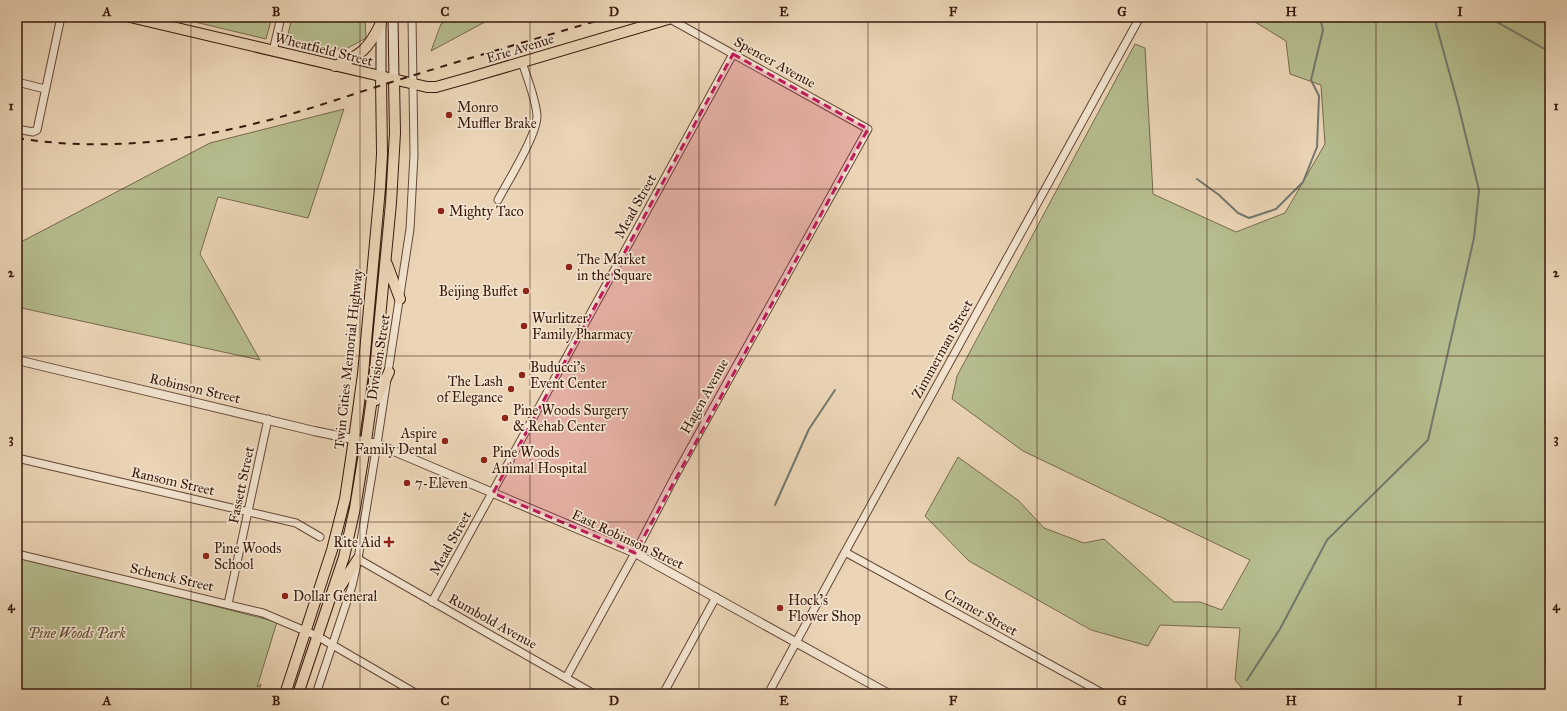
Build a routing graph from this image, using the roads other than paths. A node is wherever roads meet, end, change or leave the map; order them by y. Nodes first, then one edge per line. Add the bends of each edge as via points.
1 (61, 17) edge
2 (130, 17) edge
3 (281, 17) edge
4 (393, 17) edge
5 (412, 17) edge
6 (1140, 17) edge
7 (673, 18) edge
8 (381, 20) edge
9 (273, 51) junction
10 (733, 54) junction
11 (522, 62) junction
12 (334, 66) junction
13 (381, 77) junction
14 (394, 80) junction
15 (17, 82) edge
16 (414, 85) junction
17 (45, 89) junction
18 (17, 129) edge
19 (868, 129) joint
20 (498, 200) dead end
21 (386, 262) junction
22 (400, 299) junction
23 (17, 360) edge
24 (389, 372) junction
25 (370, 417) junction
26 (268, 419) junction
27 (354, 439) junction
28 (366, 441) junction
29 (377, 444) junction
30 (17, 458) edge
31 (493, 493) junction
32 (248, 512) junction
33 (320, 537) dead end
34 (845, 552) junction
35 (635, 553) junction
36 (17, 554) edge
37 (358, 559) junction
38 (716, 598) junction
39 (432, 602) junction
40 (228, 604) junction
41 (328, 605) junction
42 (306, 631) junction
43 (317, 636) junction
44 (796, 643) junction
45 (332, 645) junction
46 (566, 678) junction
47 (285, 694) edge
48 (298, 694) edge
49 (316, 694) edge
50 (417, 694) edge
51 (594, 694) edge
52 (663, 694) edge
53 (768, 694) edge
54 (889, 694) edge
55 (1104, 694) edge

1 - 17 street
2 - 9 main road, Wheatfield Street
3 - 9 street
4 - 14 main road, Twin Cities Memorial Highway
5 - 16 street, Division Street
6 - 34 street, Zimmerman Street
7 - 10 street, Spencer Avenue
7 - 11 main road, Erie Avenue
8 - 12 main road via 365,50
8 - 13 main road, Twin Cities Memorial Highway
9 - 12 main road, Wheatfield Street
10 - 19 street, Spencer Avenue
10 - 31 street, Mead Street
11 - 16 main road, Erie Avenue via 436,87
11 - 20 street via 535,106 536,122 531,138
12 - 13 main road, Wheatfield Street
13 - 14 main road, Wheatfield Street
13 - 27 main road, Twin Cities Memorial Highway via 380,188 363,374
14 - 16 main road, Erie Avenue
14 - 21 main road, Twin Cities Memorial Highway via 394,166
15 - 17 street
16 - 22 street, Division Street via 413,191
17 - 18 street via 37,130 33,132
19 - 35 street, Hagen Avenue
21 - 22 main road
21 - 25 main road, Twin Cities Memorial Highway
22 - 24 street, Division Street
23 - 26 street, Robinson Street
24 - 25 main road
24 - 29 street, Division Street
25 - 28 main road, Twin Cities Memorial Highway
26 - 27 street, Robinson Street
26 - 32 street, Fassett Street
27 - 28 street, Robinson Street
27 - 42 main road, Twin Cities Memorial Highway via 340,524
28 - 29 street, East Robinson Street
28 - 41 main road, Twin Cities Memorial Highway via 344,557
29 - 31 street, East Robinson Street
29 - 37 street, Division Street
30 - 32 street, Ransom Street
31 - 35 street, East Robinson Street
31 - 39 street, Mead Street
32 - 33 street, Ransom Street via 296,524
32 - 40 street, Fassett Street
34 - 44 street, Zimmerman Street
34 - 55 street, Cramer Street
35 - 38 street, East Robinson Street
35 - 46 street, Hagen Avenue
36 - 40 street, Schenck Street
37 - 39 street, Rumbold Avenue
37 - 41 main road
37 - 45 street, Division Street via 352,586
38 - 44 street, East Robinson Street
38 - 52 street
39 - 46 street, Rumbold Avenue
40 - 42 street, Schenck Street via 263,613
41 - 43 main road, Twin Cities Memorial Highway
42 - 43 street, Schenck Street
42 - 47 main road, Twin Cities Memorial Highway
43 - 45 street, Schenck Street
43 - 48 main road, Twin Cities Memorial Highway
44 - 53 street, Zimmerman Street
44 - 54 street, East Robinson Street
45 - 49 street, Division Street
45 - 50 street, Schenck Street
46 - 51 street, Rumbold Avenue

